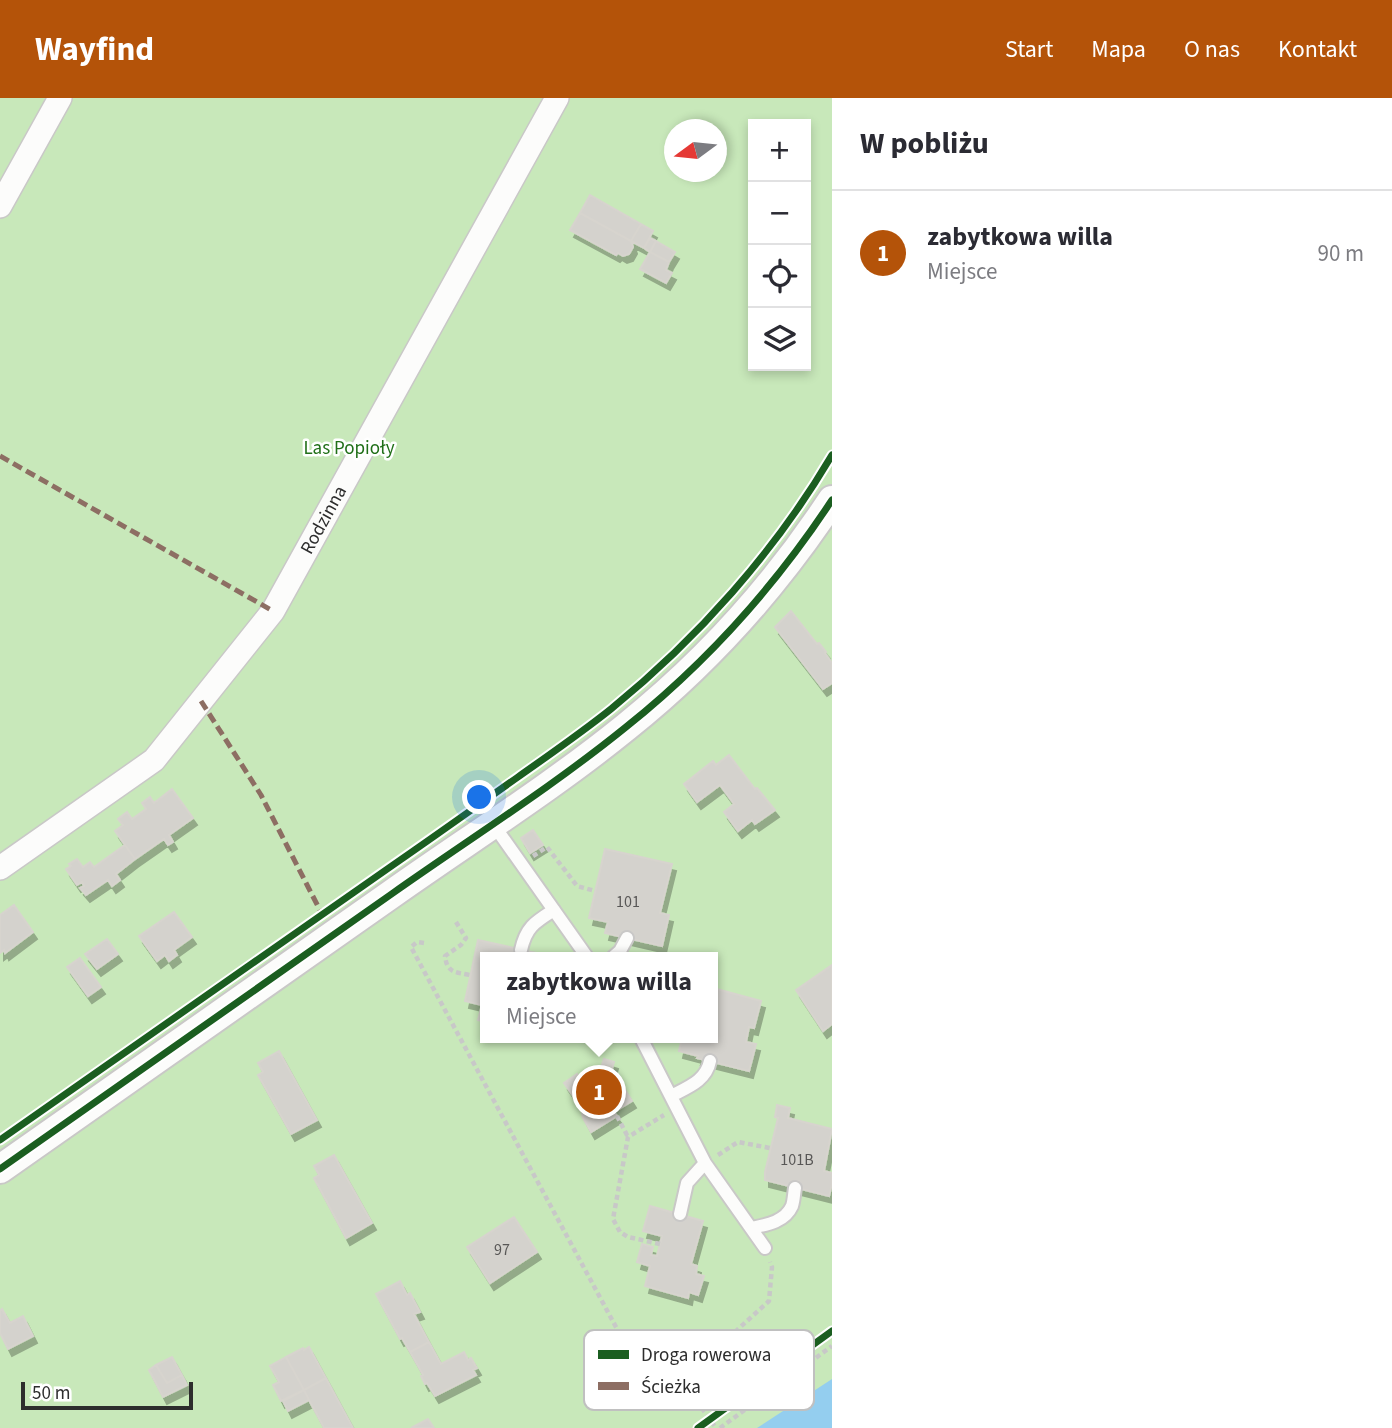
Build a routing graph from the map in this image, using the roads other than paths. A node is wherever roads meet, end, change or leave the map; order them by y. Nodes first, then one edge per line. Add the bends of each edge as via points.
1 (60, 98) edge
2 (556, 98) edge
3 (0, 206) edge
4 (832, 500) edge
5 (493, 824) junction
6 (0, 868) edge
7 (554, 910) junction
8 (627, 937) dead end
9 (521, 950) dead end
10 (583, 952) edge
11 (619, 952) edge
12 (644, 1043) edge
13 (710, 1061) dead end
14 (674, 1101) junction
15 (705, 1163) junction
16 (0, 1169) edge
17 (795, 1188) dead end
18 (680, 1214) dead end
19 (751, 1228) junction
20 (765, 1248) road end

1 - 3 street
2 - 6 street, Rodzinna via 273,611 154,760
4 - 5 street via 780,572 686,674 627,726
5 - 7 lane
5 - 16 street
7 - 9 lane via 531,925
7 - 10 lane
8 - 11 lane
12 - 14 lane
13 - 14 lane via 706,1075
14 - 15 lane
15 - 18 lane via 687,1182
15 - 19 lane
17 - 19 lane via 792,1207 784,1217
19 - 20 lane

